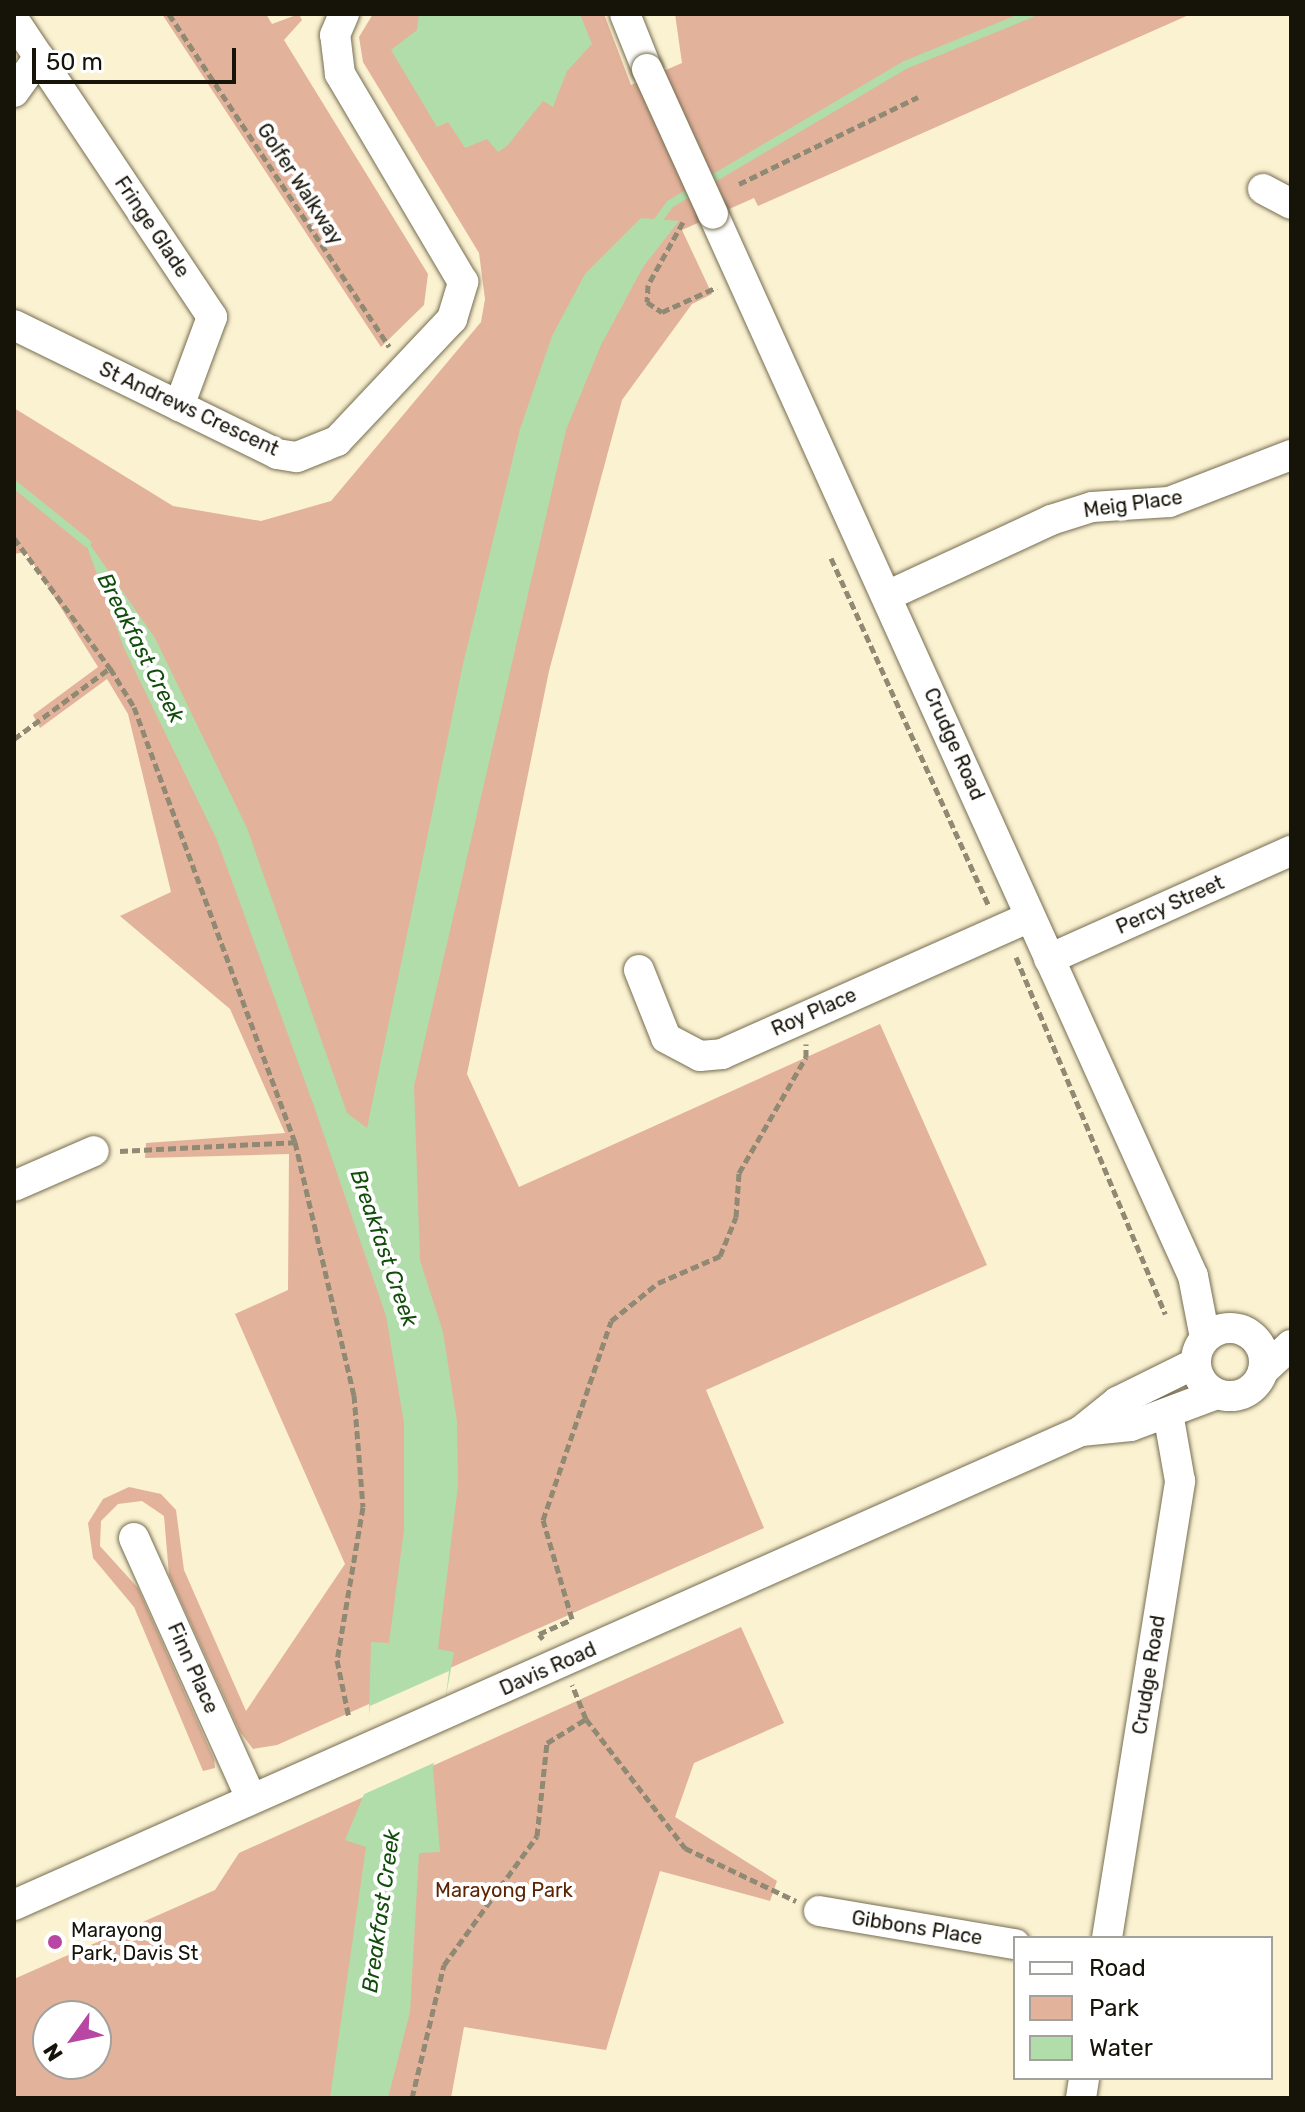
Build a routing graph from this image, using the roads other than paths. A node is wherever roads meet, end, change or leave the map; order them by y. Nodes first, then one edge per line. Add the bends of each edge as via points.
1 (344, 14) edge
2 (625, 14) edge
3 (14, 20) edge
4 (39, 57) junction
5 (14, 92) edge
6 (1263, 189) dead end
7 (1291, 204) edge
8 (14, 325) edge
9 (179, 406) junction
10 (1291, 455) edge
11 (889, 595) junction
12 (1291, 851) edge
13 (1030, 917) junction
14 (1049, 959) junction
15 (639, 970) dead end
16 (94, 1151) dead end
17 (14, 1186) edge
18 (1193, 1276) junction
19 (1291, 1332) edge
20 (1245, 1333) junction
21 (1291, 1345) edge
22 (1200, 1351) junction
23 (1263, 1371) junction
24 (1217, 1394) junction
25 (1168, 1413) junction
26 (1081, 1431) junction
27 (134, 1538) dead end
28 (251, 1798) junction
29 (14, 1905) edge
30 (819, 1911) road end
31 (1107, 1936) edge
32 (1013, 1944) edge

1 - 9 street, St Andrews Crescent via 335,35 340,74 463,282 452,319 337,441 297,457
2 - 11 street, Crudge Road, bridge
3 - 4 street, Fringe Glade
4 - 5 street
4 - 9 street, Fringe Glade via 212,317
6 - 7 street
8 - 9 street, St Andrews Crescent
10 - 11 street, Meig Place via 1169,502 1092,507 1051,520
11 - 13 street, Crudge Road
12 - 14 street, Percy Street
13 - 14 street, Crudge Road
13 - 15 street, Roy Place via 722,1054 683,1050 652,1015
14 - 18 street, Crudge Road
16 - 17 street
18 - 20 street, Crudge Road
18 - 22 street, Crudge Road
19 - 20 street
20 - 22 street, Davis Road
20 - 23 street
21 - 23 street
22 - 24 street
22 - 26 street, Davis Road
23 - 24 street, Davis Road via 1251,1390
24 - 25 street, Davis Road
25 - 26 street, Davis Road
25 - 31 street, Crudge Road via 1180,1481
26 - 28 street, Davis Road
27 - 28 street, Finn Place
28 - 29 street, Davis Road
30 - 32 street, Gibbons Place

